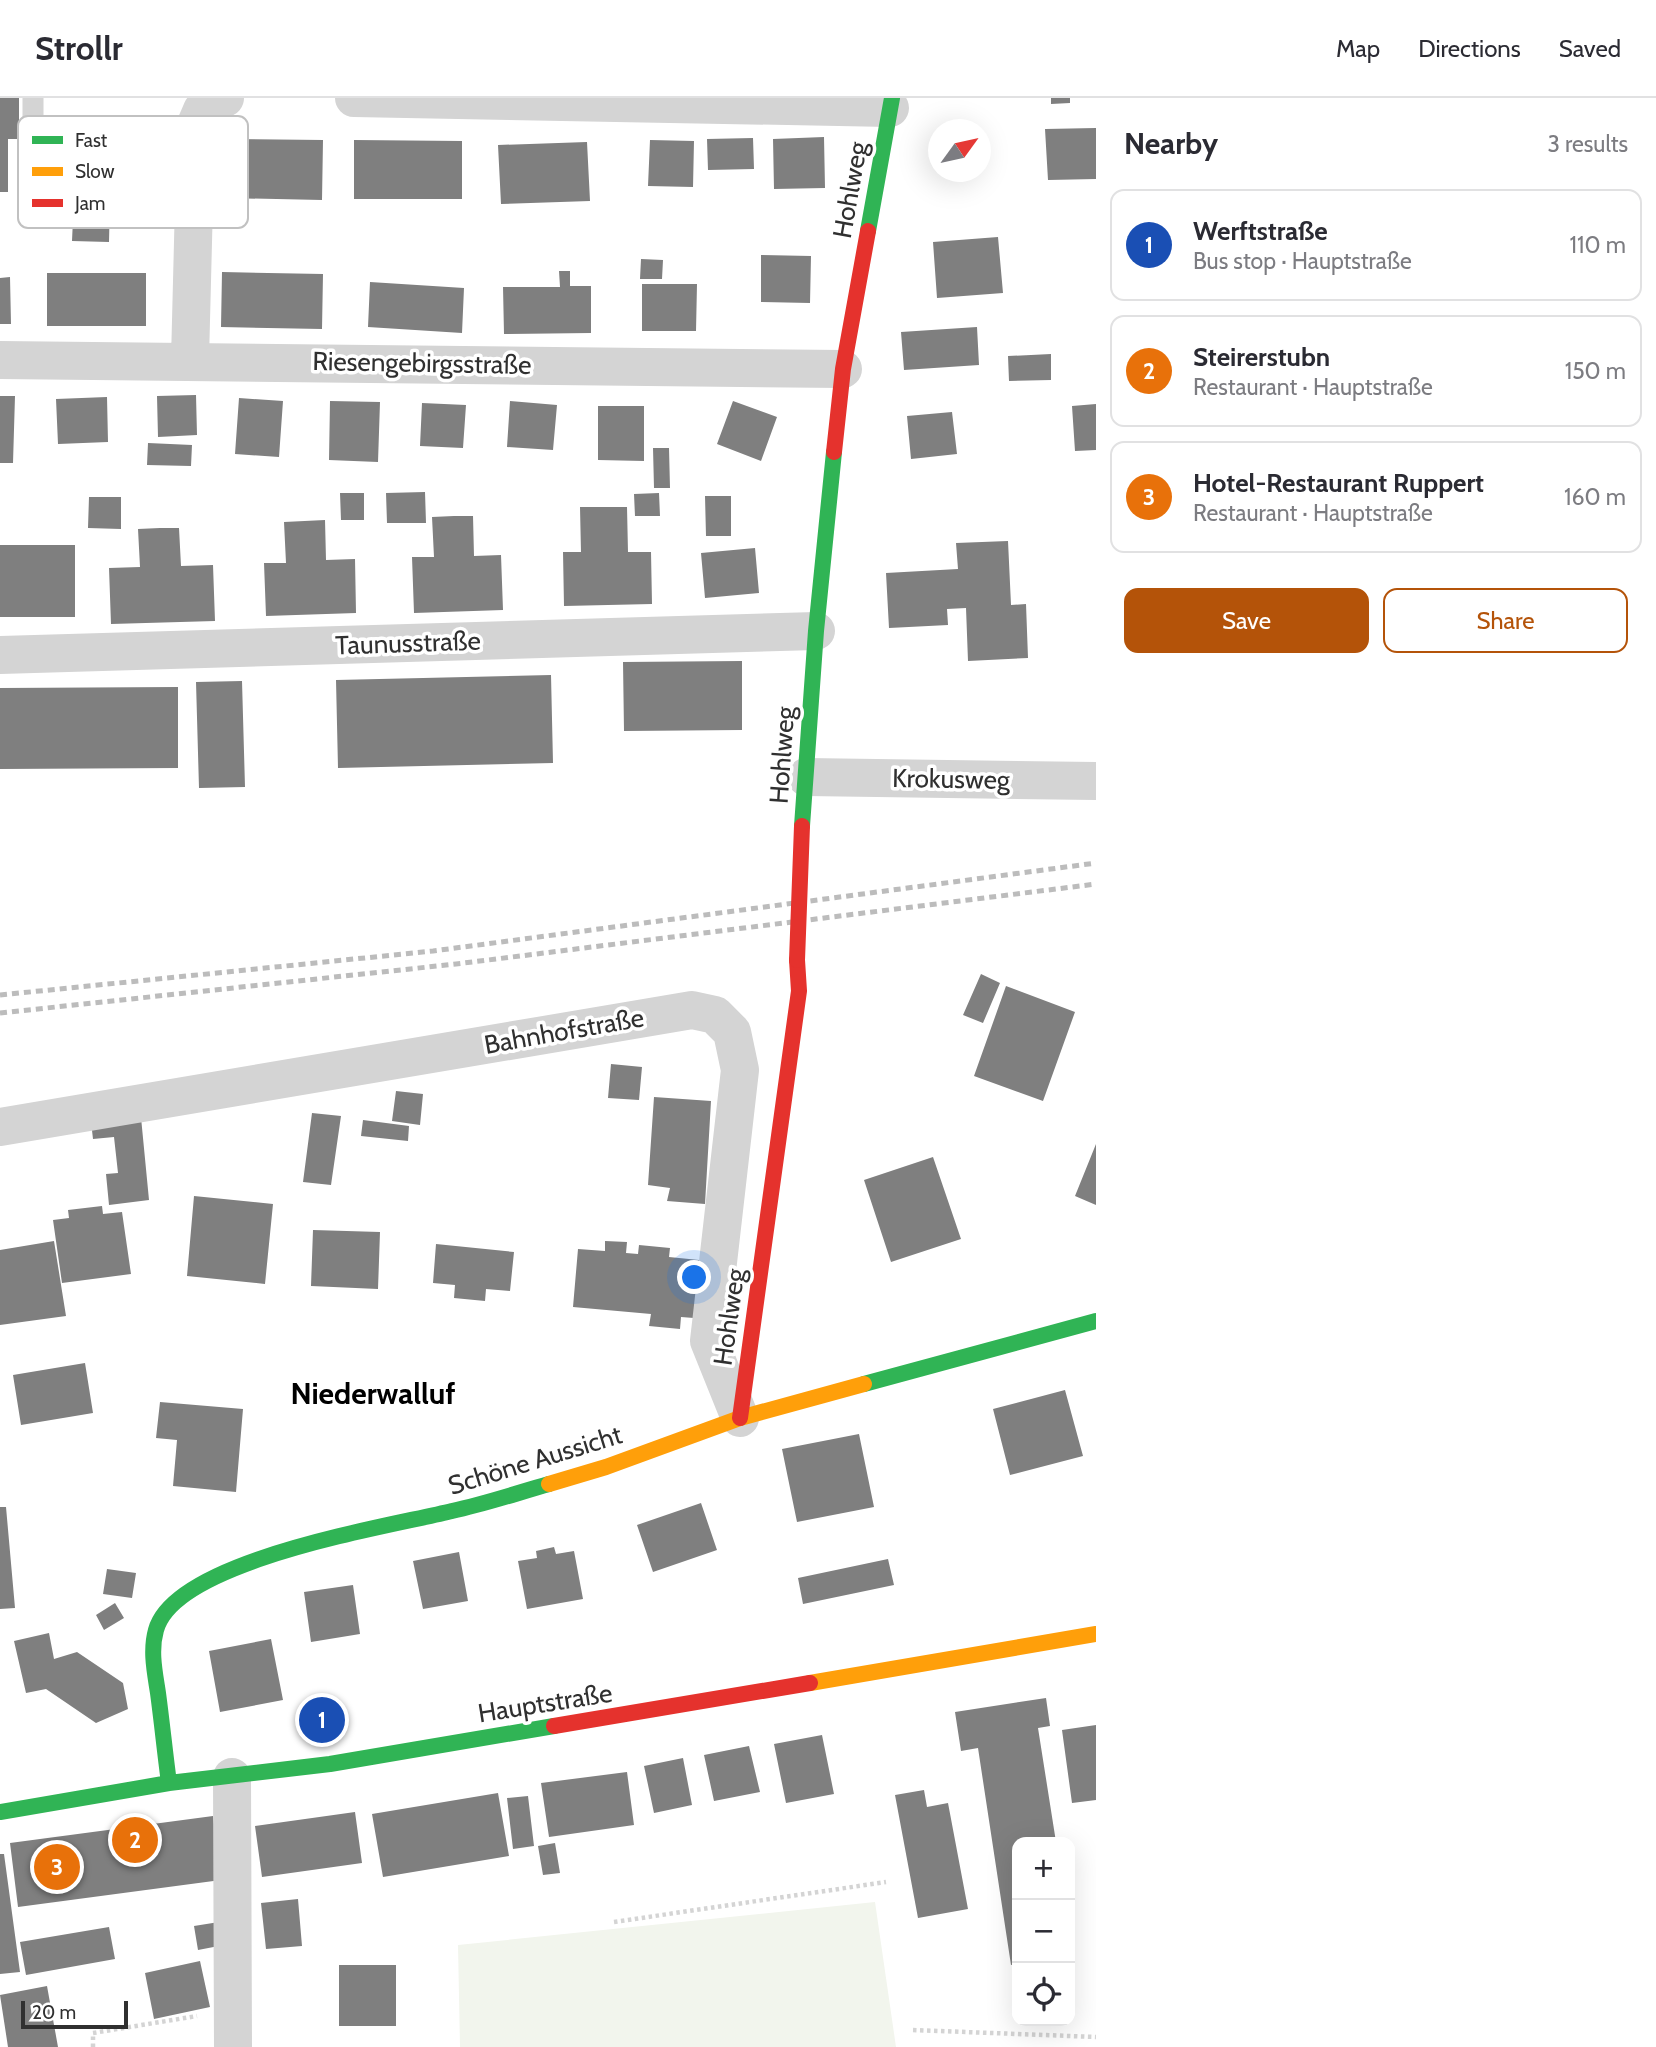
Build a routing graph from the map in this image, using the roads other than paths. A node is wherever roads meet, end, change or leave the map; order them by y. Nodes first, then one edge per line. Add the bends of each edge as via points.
1 (33, 98) edge
2 (225, 98) edge
3 (354, 98) edge
4 (891, 103) edge
5 (33, 116) edge
6 (199, 116) edge
7 (194, 228) edge
8 (0, 360) edge
9 (190, 360) junction
10 (843, 369) junction
11 (816, 631) junction
12 (0, 655) edge
13 (806, 777) junction
14 (1096, 781) edge
15 (0, 1127) edge
16 (1096, 1321) edge
17 (740, 1418) junction
18 (1096, 1634) edge
19 (232, 1777) junction
20 (169, 1783) junction
21 (0, 1812) edge
22 (233, 2029) edge

1 - 5 lane
2 - 6 street
3 - 4 street
4 - 10 street, Hohlweg
7 - 9 street
8 - 9 street, Riesengebirgsstraße
9 - 10 street, Riesengebirgsstraße
10 - 11 street, Hohlweg
11 - 12 street, Taunusstraße
11 - 13 street, Hohlweg
13 - 14 street, Krokusweg
13 - 17 street, Hohlweg, bridge via 799,991
15 - 17 street, Bahnhofstraße via 692,1010 715,1015 732,1032 740,1070 709,1341
16 - 17 street, Schöne Aussicht
17 - 20 street, Schöne Aussicht via 606,1467 480,1504 242,1564 191,1590 168,1608 156,1629 153,1653
18 - 19 street, Hauptstraße
19 - 20 street, Hauptstraße
19 - 22 street
20 - 21 street, Hauptstraße

